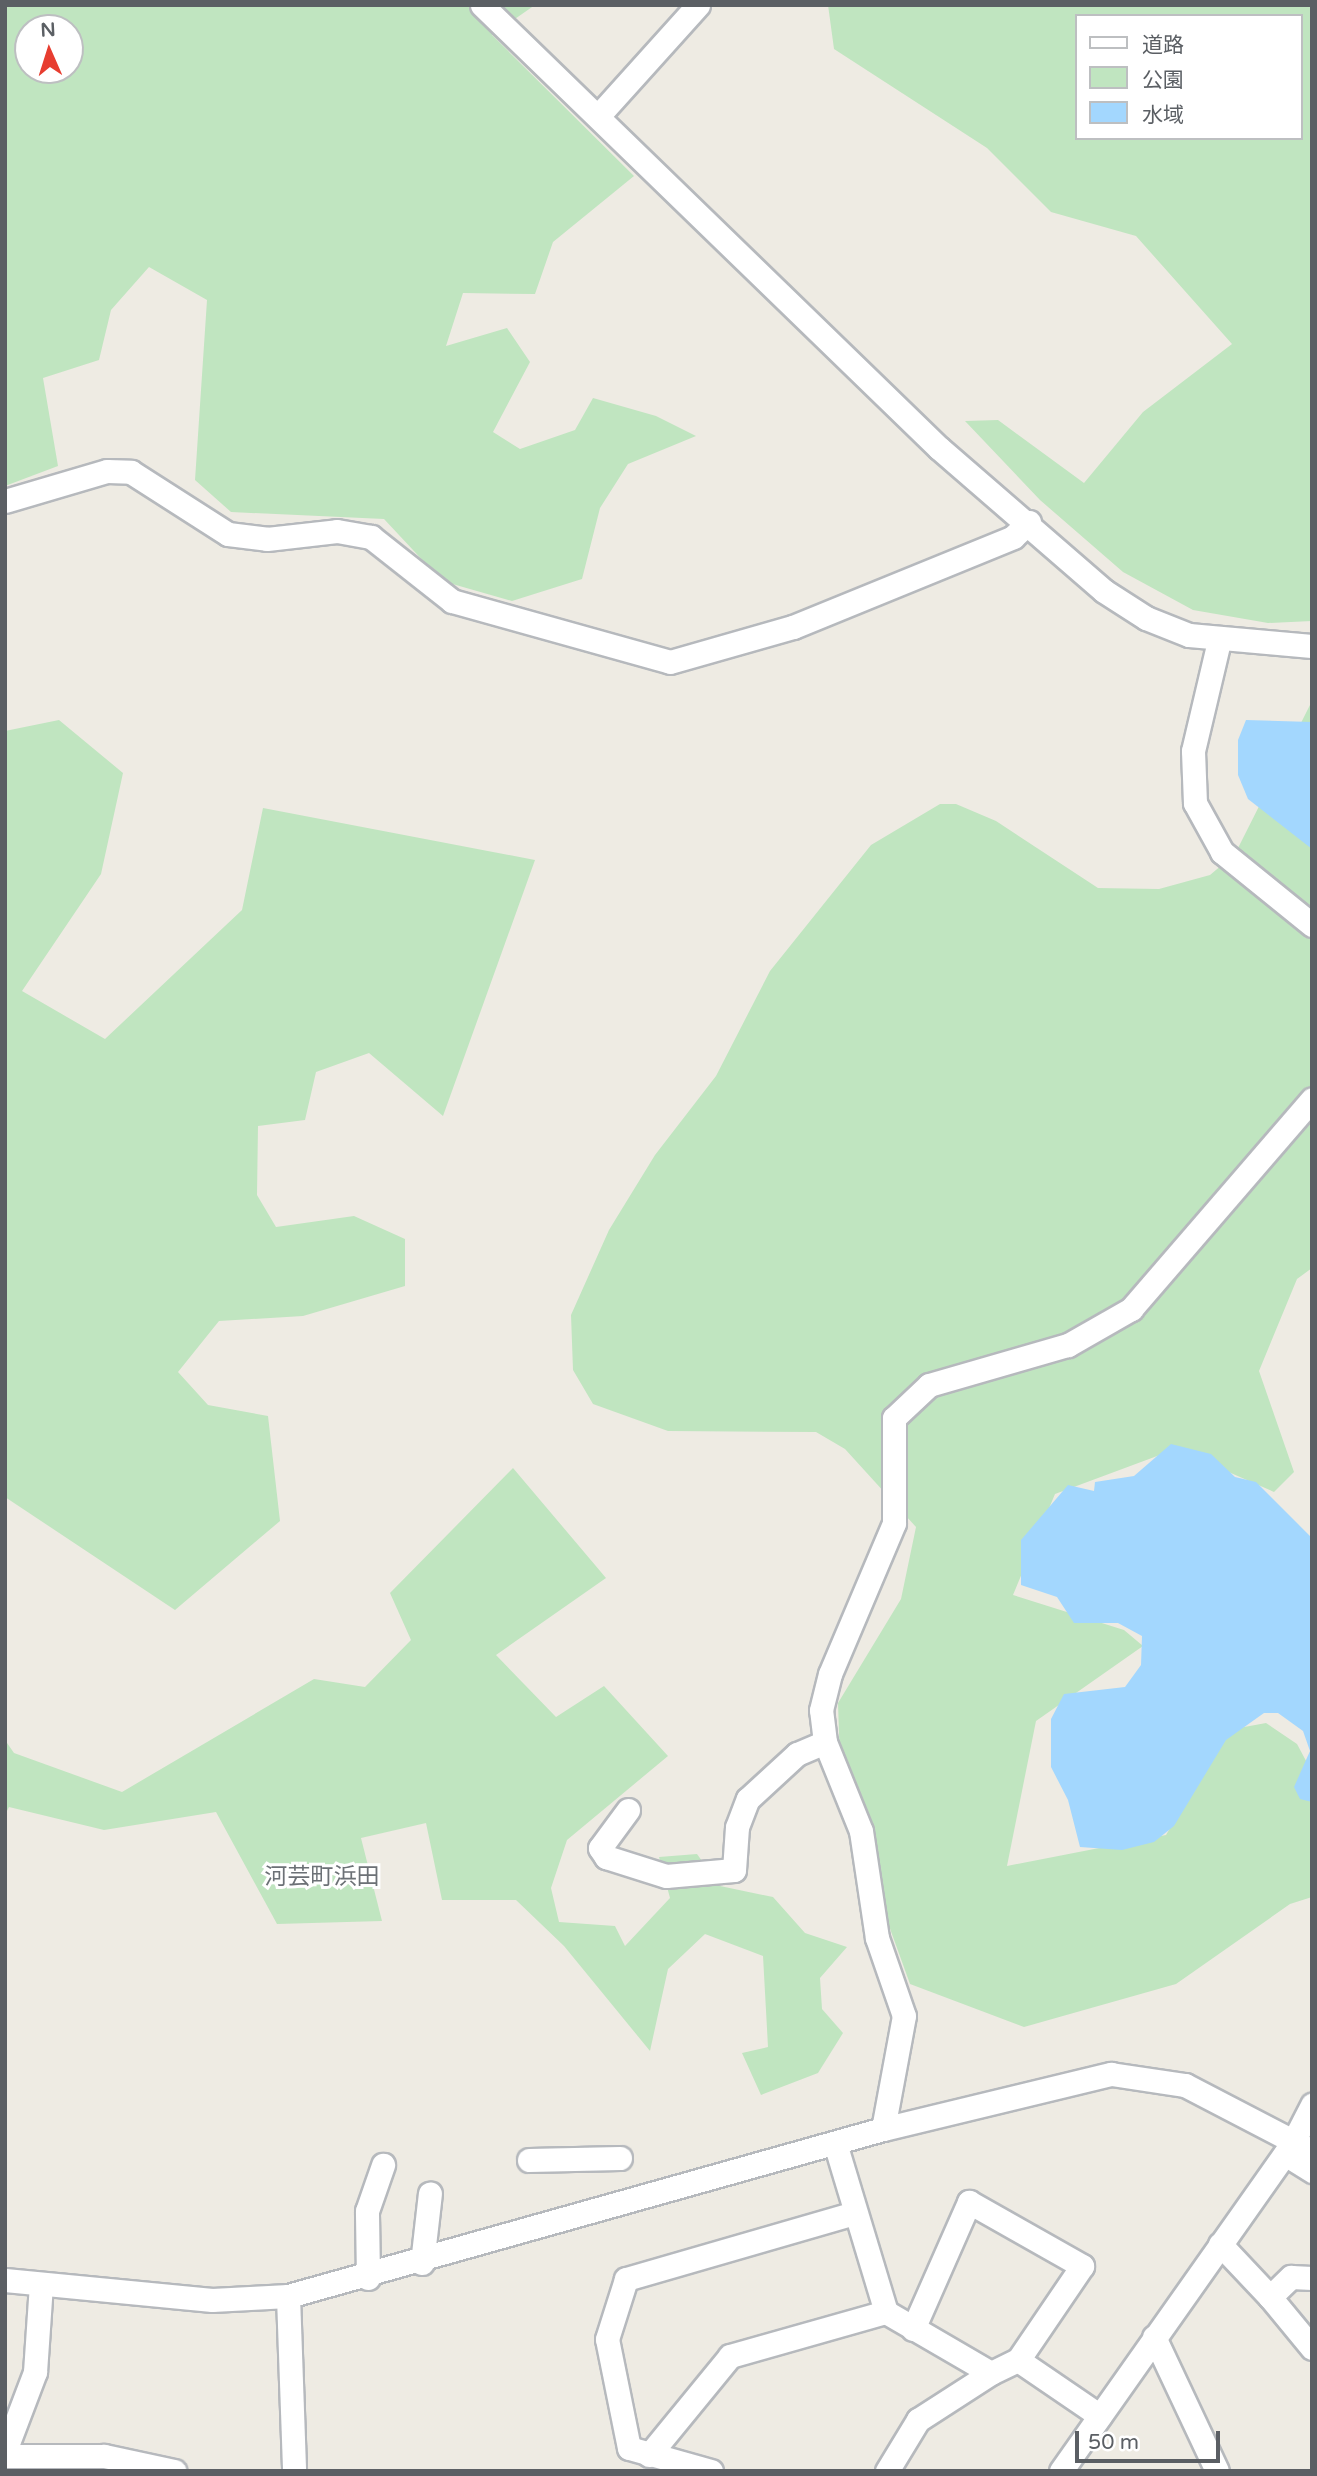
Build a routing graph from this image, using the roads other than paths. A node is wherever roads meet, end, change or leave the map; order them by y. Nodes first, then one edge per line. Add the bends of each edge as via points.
1 (482, 5) edge
2 (698, 5) edge
3 (599, 115) junction
4 (5, 501) edge
5 (1029, 522) junction
6 (1219, 641) junction
7 (1312, 646) edge
8 (1312, 925) edge
9 (1312, 1099) edge
10 (825, 1742) junction
11 (628, 1810) dead end
12 (1312, 2105) edge
13 (883, 2129) junction
14 (835, 2143) junction
15 (1296, 2149) edge
16 (620, 2158) dead end
17 (529, 2160) dead end
18 (383, 2165) dead end
19 (1312, 2171) edge
20 (430, 2193) dead end
21 (855, 2213) junction
22 (1220, 2244) junction
23 (422, 2263) junction
24 (368, 2278) junction
25 (1312, 2278) edge
26 (5, 2280) edge
27 (41, 2284) junction
28 (288, 2296) junction
29 (1270, 2297) junction
30 (886, 2312) junction
31 (913, 2329) junction
32 (1154, 2337) junction
33 (1312, 2348) edge
34 (1018, 2360) junction
35 (991, 2373) junction
36 (1100, 2416) junction
37 (5, 2454) edge
38 (649, 2455) junction
39 (174, 2471) edge
40 (294, 2471) edge
41 (711, 2471) edge
42 (887, 2471) edge
43 (1061, 2471) edge
44 (1217, 2471) edge

1 - 3 street
2 - 3 street
3 - 5 street via 930,439
4 - 5 street via 107,471 131,472 228,534 267,539 337,531 371,537 452,601 670,662 793,627 1013,537
5 - 6 street via 1123,606 1170,629
6 - 7 street
6 - 8 street via 1193,751 1195,803 1222,852
9 - 10 street via 1131,1309 1094,1333 929,1385 901,1406 890,1437 894,1523 822,1696
10 - 11 street via 797,1754 748,1799 737,1827 740,1851 734,1870 666,1876 606,1857 600,1848
10 - 13 street via 861,1831 877,1938 904,2016
12 - 15 street
13 - 14 street
13 - 15 street via 1075,2078 1148,2075 1185,2085
14 - 21 street
14 - 23 street
15 - 19 street
15 - 22 street
16 - 17 street
18 - 24 street via 367,2211
20 - 23 street
21 - 30 street
21 - 38 street via 626,2279 607,2339 629,2448
22 - 29 street
22 - 32 street
23 - 24 street
24 - 28 street
25 - 29 street via 1292,2277
26 - 27 street
27 - 28 street via 212,2300
27 - 37 street via 35,2372
28 - 40 street
29 - 33 street
30 - 31 street
30 - 38 street via 730,2356
31 - 34 street via 969,2202 1082,2266
31 - 35 street
32 - 36 street
32 - 44 street
34 - 35 street
34 - 36 street
35 - 42 street via 918,2420
36 - 43 street
37 - 39 street via 104,2456
38 - 41 street

